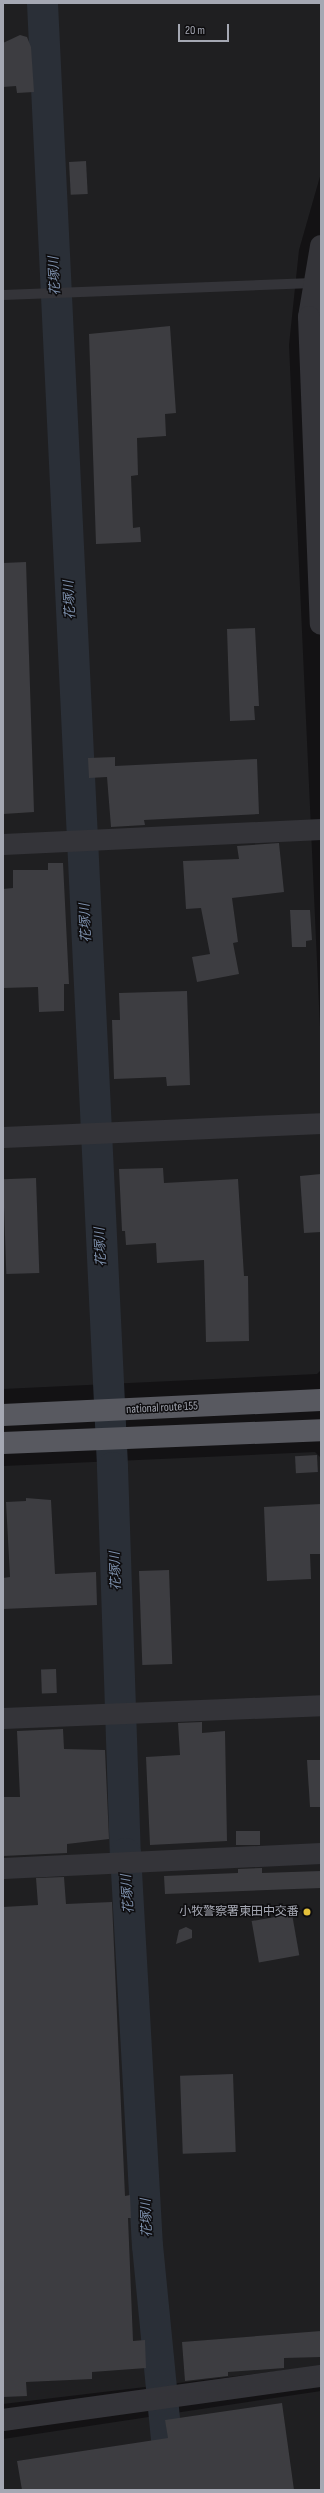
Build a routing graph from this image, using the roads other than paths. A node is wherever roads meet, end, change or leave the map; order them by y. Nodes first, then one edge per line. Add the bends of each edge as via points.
1 (321, 246) edge
2 (313, 283) junction
3 (3, 295) edge
4 (317, 399) edge
5 (319, 541) edge
6 (321, 624) edge
7 (321, 829) edge
8 (3, 844) edge
9 (321, 1123) edge
10 (3, 1137) edge
11 (321, 1400) edge
12 (3, 1415) edge
13 (321, 1430) edge
14 (3, 1443) edge
15 (321, 1705) edge
16 (3, 1718) edge
17 (321, 1853) edge
18 (3, 1868) edge
19 (321, 2376) edge
20 (3, 2420) edge

1 - 2 street
2 - 3 lane
2 - 4 street via 309,317
4 - 5 street
5 - 6 street
7 - 8 street
9 - 10 street
11 - 12 highway, national route 155
13 - 14 highway
15 - 16 street
17 - 18 street
19 - 20 street

